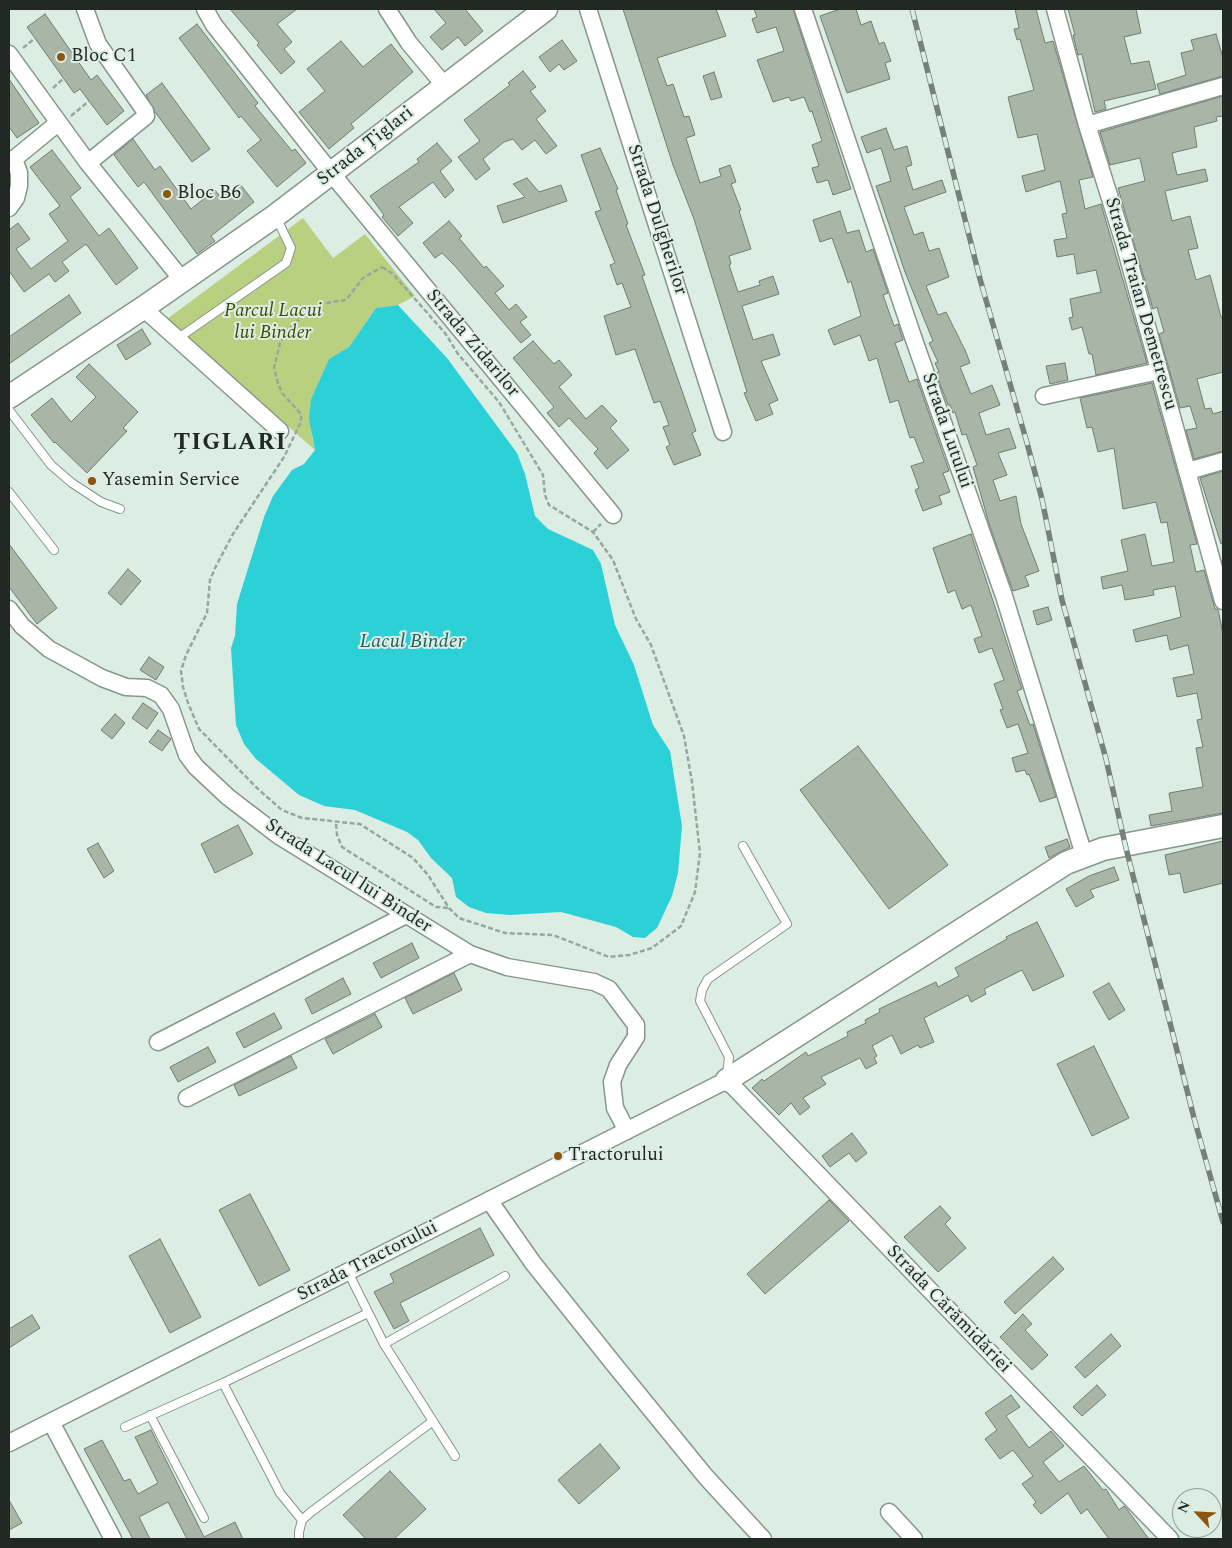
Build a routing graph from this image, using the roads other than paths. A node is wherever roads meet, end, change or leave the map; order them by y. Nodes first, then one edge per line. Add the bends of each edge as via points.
1 (85, 9) edge
2 (205, 9) edge
3 (388, 9) edge
4 (546, 9) edge
5 (588, 9) edge
6 (803, 9) edge
7 (1055, 9) edge
8 (9, 54) edge
9 (445, 86) junction
10 (1223, 86) edge
11 (59, 124) junction
12 (1087, 125) junction
13 (11, 156) edge
14 (88, 163) junction
15 (332, 174) junction
16 (9, 208) edge
17 (275, 216) junction
18 (183, 281) junction
19 (143, 308) junction
20 (177, 339) junction
21 (1159, 371) junction
22 (9, 396) edge
23 (1044, 396) dead end
24 (9, 410) edge
25 (280, 431) dead end
26 (723, 432) dead end
27 (1223, 461) edge
28 (1188, 471) junction
29 (9, 492) edge
30 (120, 509) dead end
31 (612, 515) dead end
32 (54, 550) dead end
33 (1223, 601) edge
34 (9, 609) edge
35 (1223, 826) edge
36 (743, 846) dead end
37 (1084, 855) junction
38 (406, 915) junction
39 (470, 954) junction
40 (158, 1042) dead end
41 (727, 1080) junction
42 (187, 1098) dead end
43 (627, 1131) junction
44 (489, 1200) junction
45 (348, 1272) junction
46 (506, 1276) dead end
47 (368, 1313) junction
48 (384, 1344) junction
49 (223, 1383) junction
50 (150, 1414) junction
51 (433, 1421) junction
52 (51, 1422) junction
53 (125, 1426) dead end
54 (9, 1443) edge
55 (455, 1456) dead end
56 (889, 1512) dead end
57 (204, 1518) dead end
58 (302, 1520) junction
59 (113, 1539) edge
60 (299, 1539) edge
61 (763, 1539) edge
62 (914, 1539) edge
63 (1170, 1539) edge

1 - 14 street via 98,44 146,116
2 - 15 street, Strada Zidarilor via 214,25
3 - 9 street via 409,43
4 - 9 street, Strada Țiglari
5 - 26 street, Strada Dulgherilor
6 - 37 street, Strada Lutului via 1004,596
7 - 12 street, Strada Traian Demetrescu
8 - 11 street
9 - 15 street, Strada Țiglari
10 - 12 street
11 - 13 street
11 - 14 street
12 - 21 street, Strada Traian Demetrescu
13 - 16 street via 19,174 19,186
14 - 18 street
15 - 17 street, Strada Țiglari
15 - 31 street, Strada Zidarilor
17 - 18 street, Strada Țiglari
17 - 20 lane via 291,248 286,263
18 - 19 street, Strada Țiglari
19 - 20 street
19 - 22 street, Strada Țiglari
20 - 25 street
21 - 23 street
21 - 28 street, Strada Traian Demetrescu
24 - 30 lane via 51,465 101,502
27 - 28 street
28 - 33 street, Strada Traian Demetrescu
29 - 32 lane
34 - 38 street, Strada Lacul lui Binder via 22,626 49,649 102,678 126,687 147,688 161,695 171,709 187,755 205,777 279,836
35 - 37 street via 1124,844
36 - 41 lane via 788,924 708,979 702,990 700,1001 729,1057
37 - 41 street via 1048,872
38 - 39 street, Strada Lacul lui Binder
38 - 40 street
39 - 42 street
39 - 43 street, Strada Lacul lui Binder via 507,967 594,982 609,989 636,1025 636,1036 612,1082 616,1108
41 - 43 street, Strada Tractorului
41 - 63 street, Strada Cărămidăriei
43 - 44 street, Strada Tractorului
44 - 45 street, Strada Tractorului
44 - 61 street via 533,1263 611,1360 706,1477
45 - 47 lane
45 - 52 street, Strada Tractorului
46 - 48 lane
47 - 48 lane
47 - 49 lane
48 - 51 lane
49 - 50 lane
49 - 58 lane via 280,1493
50 - 53 lane
50 - 57 lane
51 - 55 lane
51 - 58 lane
52 - 54 street, Strada Tractorului
52 - 59 street
56 - 62 street
58 - 60 lane

